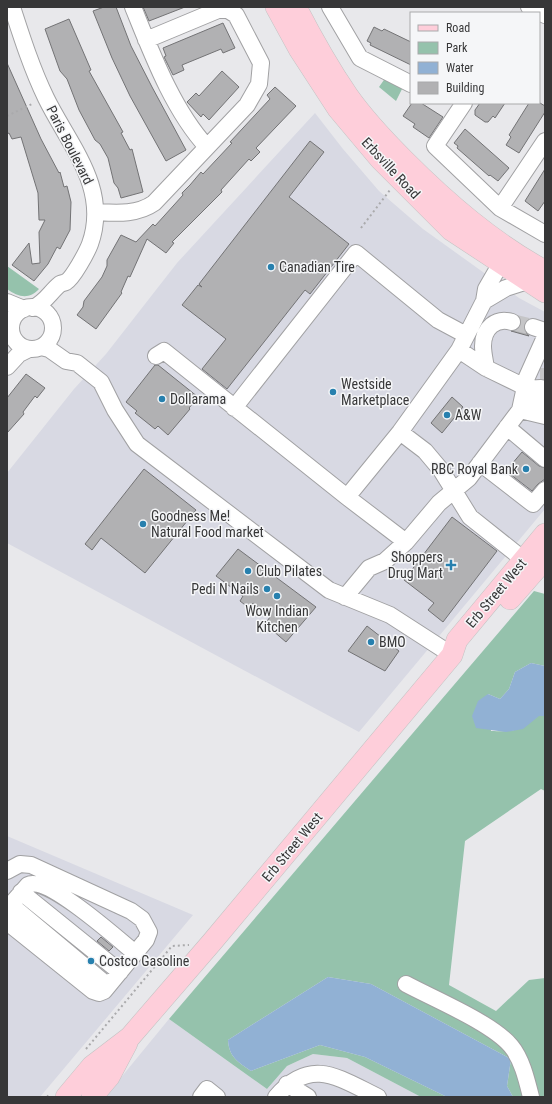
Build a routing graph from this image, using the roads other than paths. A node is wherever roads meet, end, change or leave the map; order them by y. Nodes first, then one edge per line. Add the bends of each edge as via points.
1 (12, 7) edge
2 (133, 7) edge
3 (276, 7) edge
4 (296, 7) edge
5 (330, 7) edge
6 (529, 7) edge
7 (539, 12) edge
8 (146, 40) junction
9 (410, 83) edge
10 (458, 105) edge
11 (545, 140) edge
12 (207, 147) junction
13 (500, 208) junction
14 (96, 212) junction
15 (545, 234) edge
16 (522, 258) junction
17 (501, 264) junction
18 (536, 276) edge
19 (66, 282) junction
20 (545, 292) edge
21 (484, 301) junction
22 (7, 302) edge
23 (29, 308) junction
24 (512, 322) tunnel mouth
25 (10, 324) edge
26 (52, 326) junction
27 (541, 332) edge
28 (466, 336) junction
29 (35, 348) junction
30 (460, 350) junction
31 (7, 351) edge
32 (541, 355) edge
33 (156, 356) dead end
34 (77, 363) junction
35 (7, 367) edge
36 (486, 368) junction
37 (528, 399) edge
38 (234, 408) junction
39 (400, 432) junction
40 (545, 445) edge
41 (545, 459) edge
42 (480, 463) junction
43 (454, 489) junction
44 (545, 490) edge
45 (347, 497) junction
46 (545, 534) edge
47 (406, 542) junction
48 (545, 559) edge
49 (524, 560) junction
50 (345, 597) junction
51 (452, 655) junction
52 (10, 869) edge
53 (21, 892) junction
54 (9, 907) edge
55 (7, 922) edge
56 (133, 956) junction
57 (120, 972) junction
58 (406, 984) dead end
59 (108, 986) junction
60 (130, 1037) junction
61 (515, 1082) dead end
62 (287, 1084) junction
63 (59, 1094) edge
64 (92, 1097) edge
65 (201, 1097) edge
66 (217, 1097) edge
67 (276, 1097) edge
68 (308, 1097) edge
69 (378, 1097) edge
70 (524, 1097) edge
71 (531, 1097) edge

1 - 14 street, Paris Boulevard via 25,48 46,98 88,175
2 - 8 street
3 - 17 main road, Erbsville Road via 298,49 338,109 380,159 451,230
4 - 16 main road, Erbsville Road via 318,49 349,97 382,137 434,190 489,236
5 - 9 street via 360,58
6 - 7 street
8 - 12 street via 160,72 196,135
8 - 12 street via 218,10 228,10 236,15 261,63 258,84 247,105
10 - 13 street via 435,146
11 - 13 street
12 - 14 street via 150,206 133,212
13 - 15 street
14 - 19 street, Paris Boulevard via 88,250
16 - 17 street
16 - 18 main road, Erbsville Road
17 - 18 main road, Erbsville Road
17 - 21 street via 486,289
18 - 20 main road, Erbsville Road
18 - 21 street via 506,288
19 - 23 street, Paris Boulevard via 60,284 45,301
19 - 26 street, Paris Boulevard via 65,293 55,306
21 - 28 street
22 - 23 street
23 - 25 street via 17,314
23 - 26 street via 43,311
24 - 36 street via 504,319 497,321 487,331 482,346
25 - 29 street via 18,344
25 - 31 street via 11,343
26 - 29 street via 49,340
26 - 34 street via 59,342
27 - 32 street
28 - 30 street
28 - 38 street via 438,320 356,253
29 - 34 street via 49,349 66,361
29 - 35 street via 19,354
30 - 36 street
30 - 39 street
32 - 37 street
33 - 38 street via 164,351
34 - 50 street via 101,382 136,444 329,590
36 - 37 street
37 - 40 street
37 - 41 street
37 - 42 street
38 - 45 street
39 - 43 street via 425,451
39 - 45 street
42 - 43 street via 469,478
42 - 44 street via 533,504
43 - 47 street via 439,502
43 - 49 street via 470,516
45 - 47 street
46 - 49 main road, Erb Street West
47 - 50 street via 385,561 369,568
48 - 51 main road, Erb Street West via 466,650
49 - 51 main road, Erb Street West via 457,640
50 - 51 street via 390,615
51 - 60 main road, Erb Street West
52 - 56 street via 20,864 31,865 138,915 149,932
53 - 54 street
53 - 56 street via 30,884 42,886
53 - 57 street
54 - 59 street
55 - 59 street via 93,991 102,992
56 - 57 street
57 - 59 street
58 - 71 street via 495,1031 512,1047 523,1070
60 - 63 main road, Erb Street West
60 - 64 main road, Erb Street West via 109,1077
61 - 70 street
62 - 67 street
62 - 68 street
62 - 69 street via 306,1075 331,1074
65 - 66 street via 207,1089

